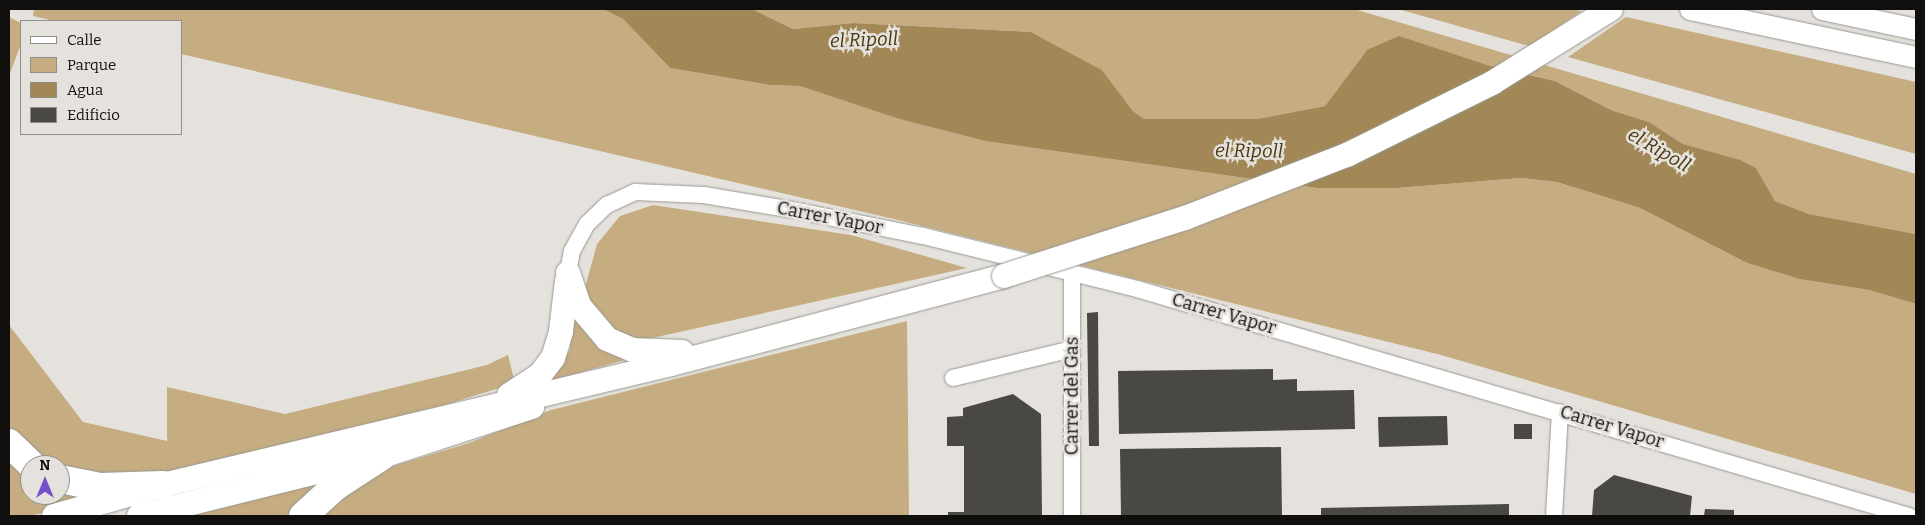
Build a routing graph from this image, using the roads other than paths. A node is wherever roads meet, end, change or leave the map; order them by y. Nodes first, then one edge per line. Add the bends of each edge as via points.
1 (1610, 9) edge
2 (1690, 9) edge
3 (1822, 9) edge
4 (1916, 29) edge
5 (1916, 57) edge
6 (568, 273) junction
7 (1072, 275) junction
8 (742, 346) junction
9 (1072, 349) junction
10 (953, 378) dead end
11 (600, 381) junction
12 (488, 405) junction
13 (1560, 412) junction
14 (9, 443) edge
15 (22, 455) edge
16 (382, 456) junction
17 (70, 481) edge
18 (164, 485) junction
19 (54, 516) edge
20 (139, 516) edge
21 (303, 516) edge
22 (1072, 516) edge
23 (1554, 516) edge
24 (1910, 516) edge

1 - 8 main road, bridge via 1492,83 1347,155 1185,218 1004,276
2 - 5 street
3 - 4 street
6 - 7 street, Carrer Vapor via 579,236 596,214 620,197 666,191 788,209 923,236
6 - 8 main road via 587,320 618,345 654,353
6 - 12 main road via 561,331 550,362 530,384
7 - 9 street, Carrer del Gas
7 - 13 street, Carrer Vapor via 1147,292
8 - 11 main road
9 - 10 street
9 - 22 street, Carrer del Gas
11 - 12 main road
11 - 16 main road via 493,422
12 - 18 main road
13 - 23 street
13 - 24 street, Carrer Vapor
14 - 15 highway
16 - 20 main road
16 - 21 highway via 336,486
17 - 18 highway via 100,487
18 - 19 main road

